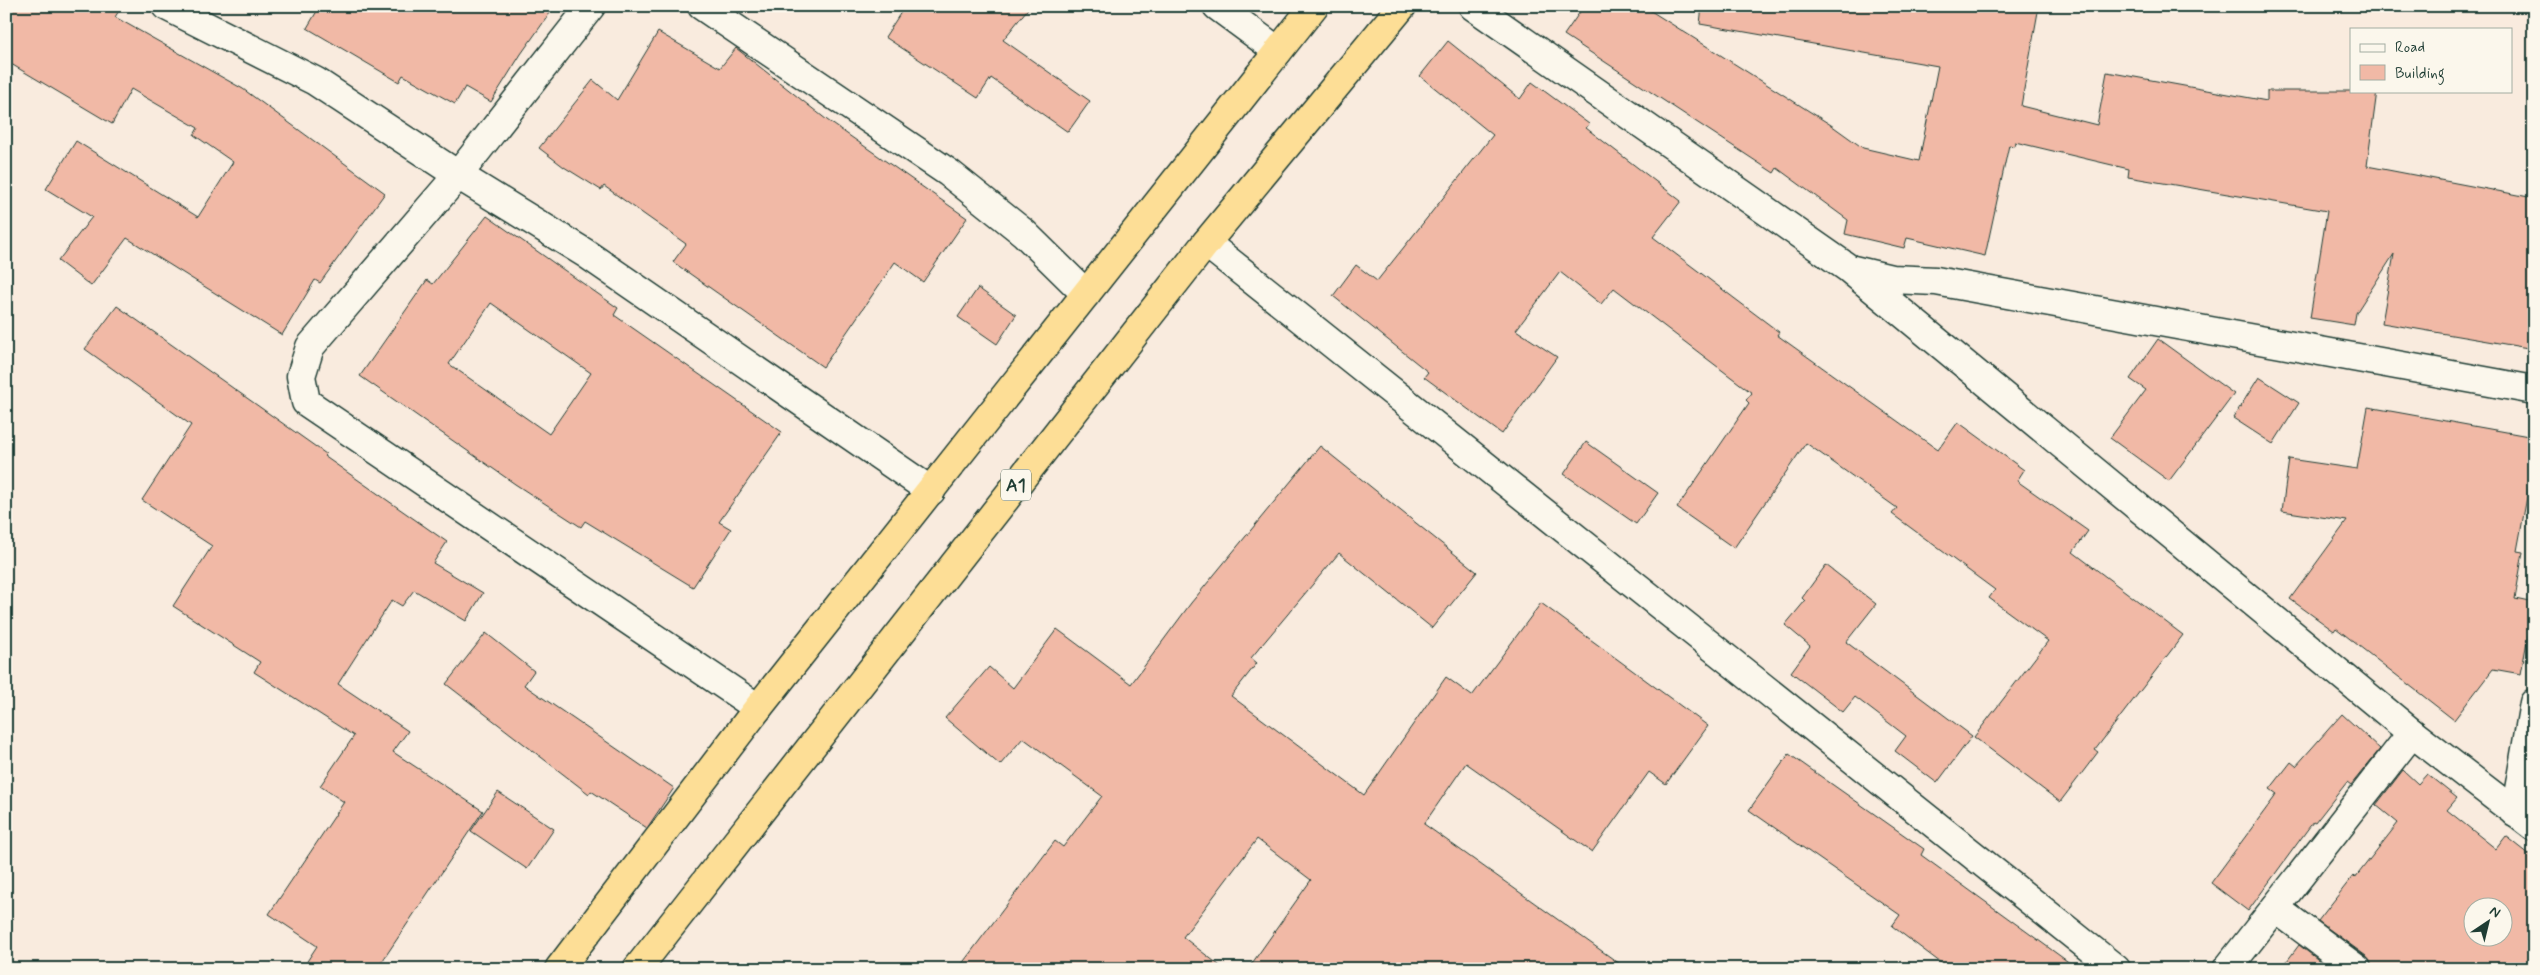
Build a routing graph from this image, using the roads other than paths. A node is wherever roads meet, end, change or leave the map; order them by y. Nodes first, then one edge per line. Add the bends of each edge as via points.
1 (166, 6) edge
2 (591, 6) edge
3 (702, 6) edge
4 (1216, 6) edge
5 (1314, 6) edge
6 (1402, 6) edge
7 (1473, 6) edge
8 (1278, 51) junction
9 (458, 175) junction
10 (1206, 243) junction
11 (1848, 268) junction
12 (1086, 294) junction
13 (2534, 390) edge
14 (931, 491) junction
15 (2534, 703) edge
16 (758, 708) junction
17 (2412, 733) junction
18 (2524, 820) edge
19 (2275, 908) junction
20 (559, 969) edge
21 (637, 969) edge
22 (2116, 969) edge
23 (2227, 969) edge
24 (2357, 969) edge

1 - 9 street via 315,80
2 - 9 street
3 - 12 street via 949,173 1024,233
4 - 8 street
5 - 8 highway
6 - 10 highway, A1
7 - 11 street
8 - 12 highway
9 - 14 street via 586,253
9 - 16 street via 310,347 301,376 306,402
10 - 21 highway, A1
10 - 22 street
11 - 13 street via 1892,279 1936,281
11 - 17 street
12 - 14 highway
14 - 16 highway
15 - 18 street
16 - 20 highway
17 - 18 street
17 - 19 street
19 - 23 street
19 - 24 street

